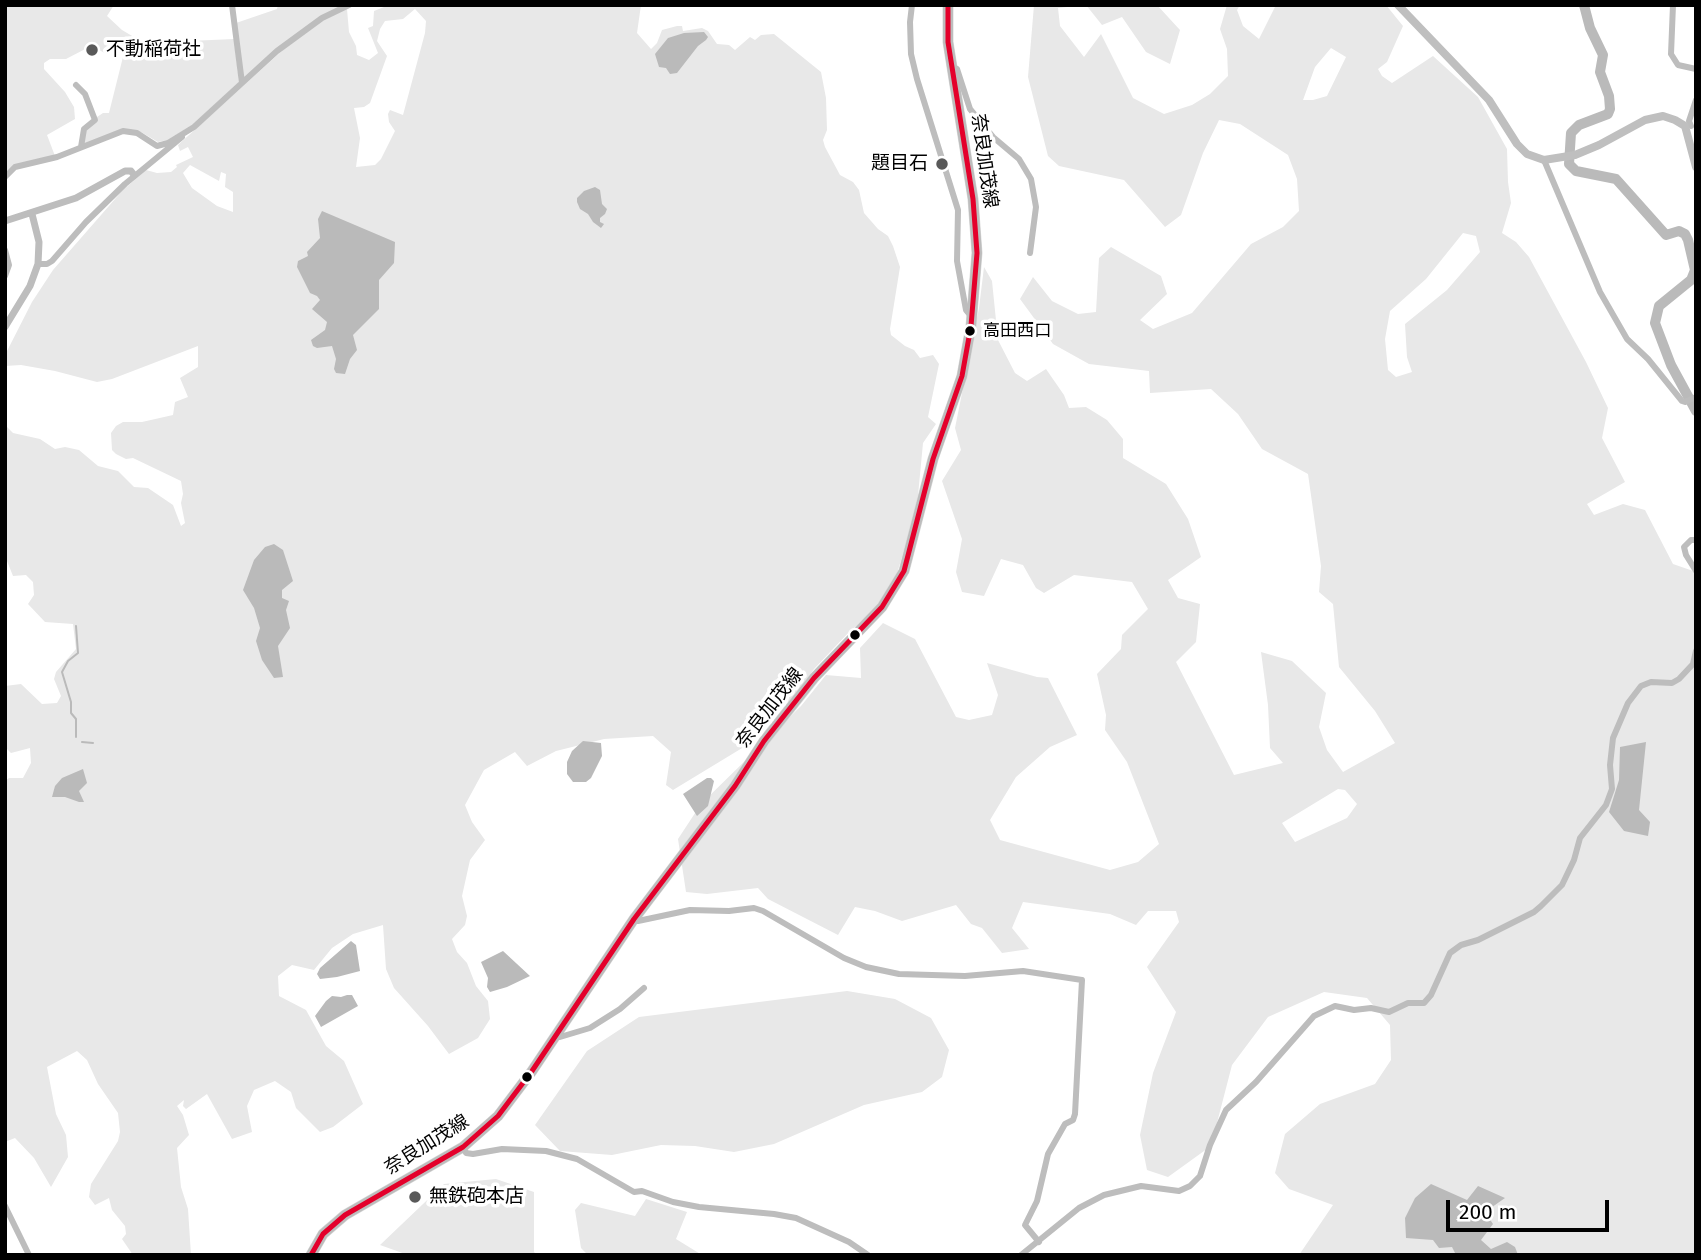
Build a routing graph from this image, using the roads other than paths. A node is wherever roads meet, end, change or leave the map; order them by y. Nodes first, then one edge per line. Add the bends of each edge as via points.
1 (232, 5) edge
2 (349, 5) edge
3 (912, 5) edge
4 (948, 5) edge
5 (1398, 5) edge
6 (1673, 5) edge
7 (953, 67) junction
8 (1696, 69) edge
9 (242, 83) junction
10 (76, 85) dead end
11 (1696, 100) edge
12 (1692, 126) edge
13 (194, 127) junction
14 (157, 146) junction
15 (81, 147) junction
16 (1544, 160) junction
17 (152, 161) junction
18 (1696, 167) edge
19 (134, 175) junction
20 (5, 177) edge
21 (32, 214) junction
22 (5, 221) edge
23 (5, 250) edge
24 (1030, 253) dead end
25 (38, 264) junction
26 (5, 276) edge
27 (972, 317) junction
28 (5, 327) edge
29 (1694, 398) edge
30 (1696, 540) edge
31 (1696, 571) edge
32 (1696, 651) edge
33 (634, 919) junction
34 (644, 988) dead end
35 (554, 1037) junction
36 (463, 1147) junction
37 (5, 1206) edge
38 (1039, 1242) junction
39 (29, 1255) edge
40 (311, 1255) edge
41 (868, 1255) edge
42 (1021, 1255) edge

1 - 9 street
2 - 9 street via 322,18
3 - 27 street via 911,54 958,210 957,261 966,310
4 - 7 main road, 奈良加茂線 via 946,28
5 - 16 main road via 1489,100 1522,150
6 - 8 street via 1671,54 1678,65
7 - 24 street via 970,109 1019,159 1031,179 1036,206
7 - 27 main road, 奈良加茂線 via 973,200 977,253
9 - 13 street
10 - 15 street via 85,94 95,120 84,129
11 - 12 street via 1689,121
12 - 16 main road via 1655,117 1575,155
12 - 18 main road
13 - 14 street
13 - 17 street
14 - 15 street via 128,131
14 - 17 street
15 - 20 street via 15,167
16 - 29 street via 1600,292 1627,339 1685,402
17 - 19 street
19 - 21 street via 125,171 88,192
19 - 25 street via 52,261
21 - 22 street
21 - 25 street via 39,242
23 - 26 street via 9,265
25 - 28 street
27 - 33 main road, 奈良加茂線 via 962,376 933,459 907,562 895,586 871,620 814,678 764,741
30 - 31 street via 1684,547
32 - 38 street via 1693,664 1679,680 1641,686 1628,703 1613,738 1612,789 1606,804 1580,838 1563,885 1549,899 1534,912 1450,953 1424,1003 1408,1003 1389,1012 1335,1006 1314,1016 1226,1110 1200,1176 1191,1186 1175,1191 1141,1186 1104,1195 1079,1208
33 - 35 main road, 奈良加茂線
33 - 38 street via 690,910 754,908 844,958 888,972 965,976 1023,971 1082,979 1075,1114 1048,1154 1037,1201 1025,1225
34 - 35 street via 590,1028
35 - 36 main road, 奈良加茂線 via 498,1116
36 - 40 main road, 奈良加茂線 via 345,1214 323,1234
36 - 41 street via 473,1154 502,1149 546,1151 577,1159 634,1192 699,1207 796,1219
37 - 39 street
38 - 42 street

